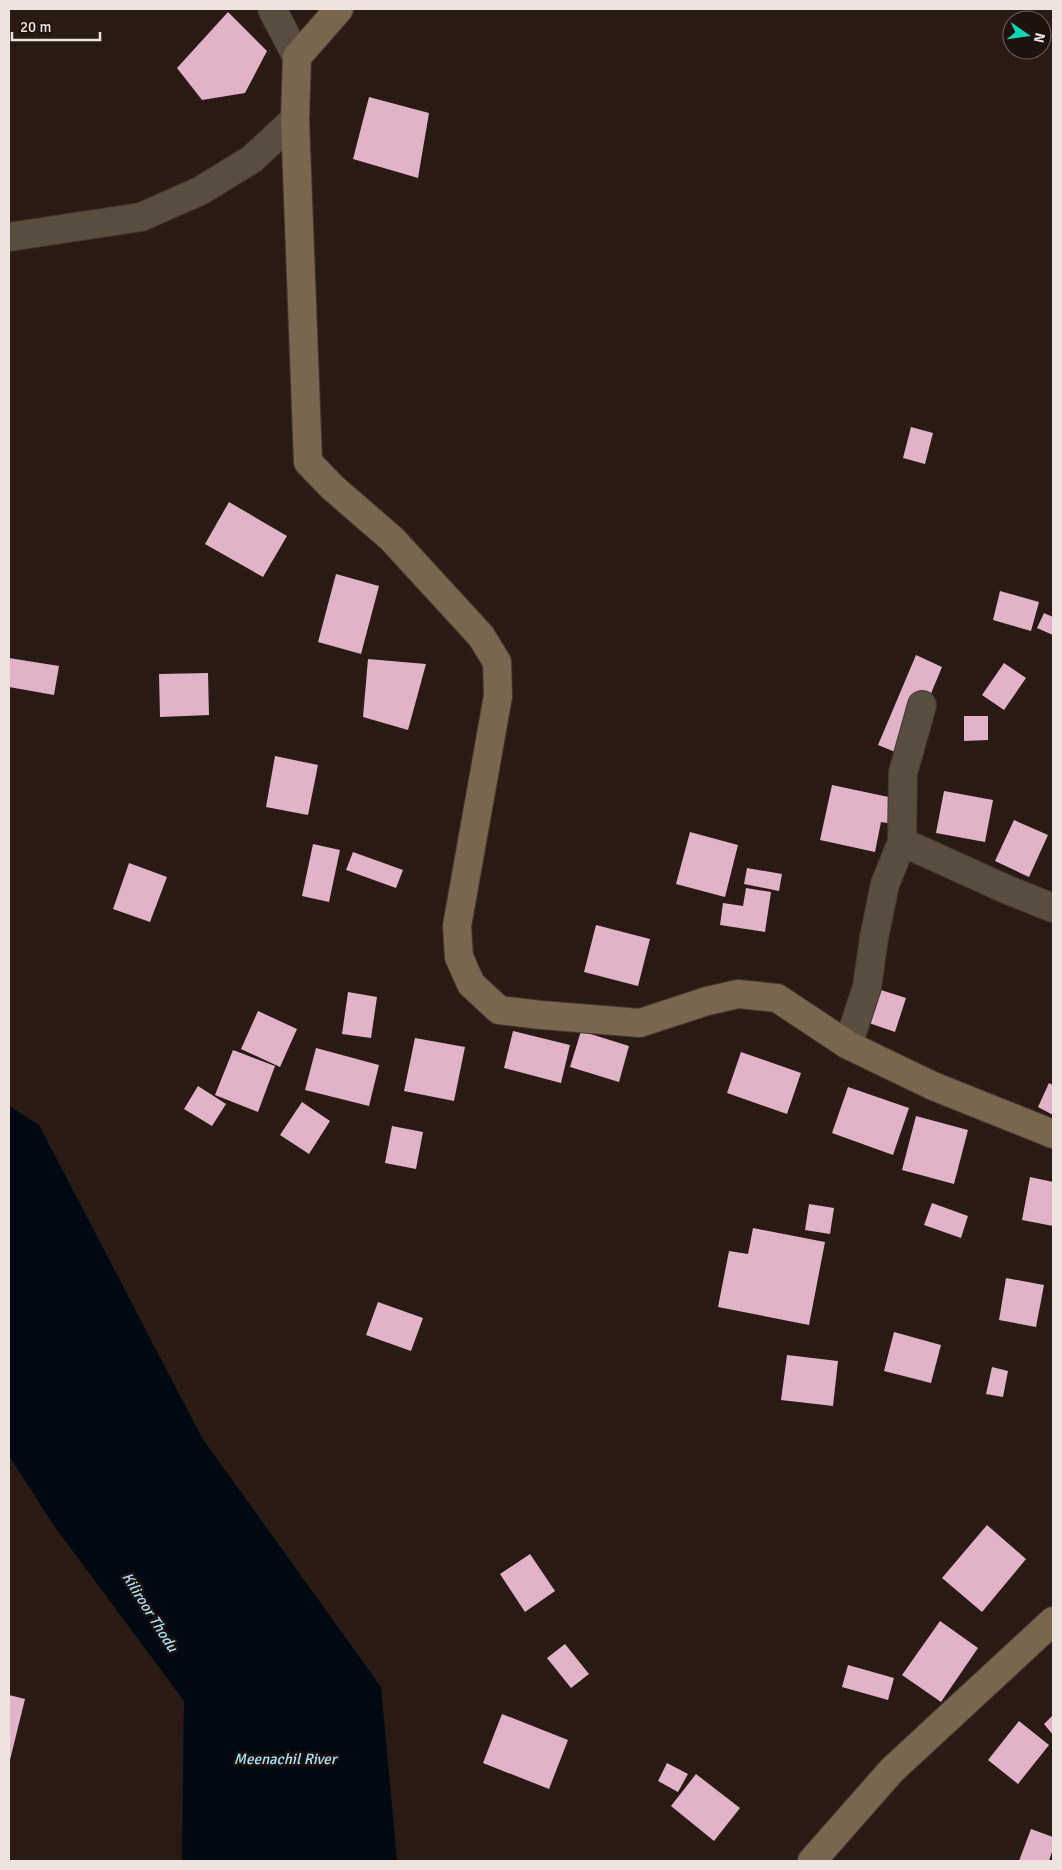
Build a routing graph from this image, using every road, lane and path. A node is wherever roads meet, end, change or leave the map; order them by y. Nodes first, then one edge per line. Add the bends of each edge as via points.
1 (272, 9) edge
2 (339, 9) edge
3 (297, 57) junction
4 (295, 119) junction
5 (9, 237) edge
6 (922, 705) dead end
7 (902, 842) junction
8 (1053, 908) edge
9 (848, 1045) junction
10 (1053, 1134) edge
11 (1053, 1621) edge
12 (812, 1861) edge

1 - 3 street
2 - 3 main road
3 - 4 main road
4 - 5 street via 252,159 200,191 141,217
4 - 9 main road via 308,462 392,539 481,636 497,662 498,696 457,926 459,957 471,984 499,1010 640,1023 738,994 777,998
6 - 7 street via 903,773
7 - 8 street
7 - 9 street via 885,884 867,987
9 - 10 main road via 932,1086
11 - 12 main road via 892,1770

